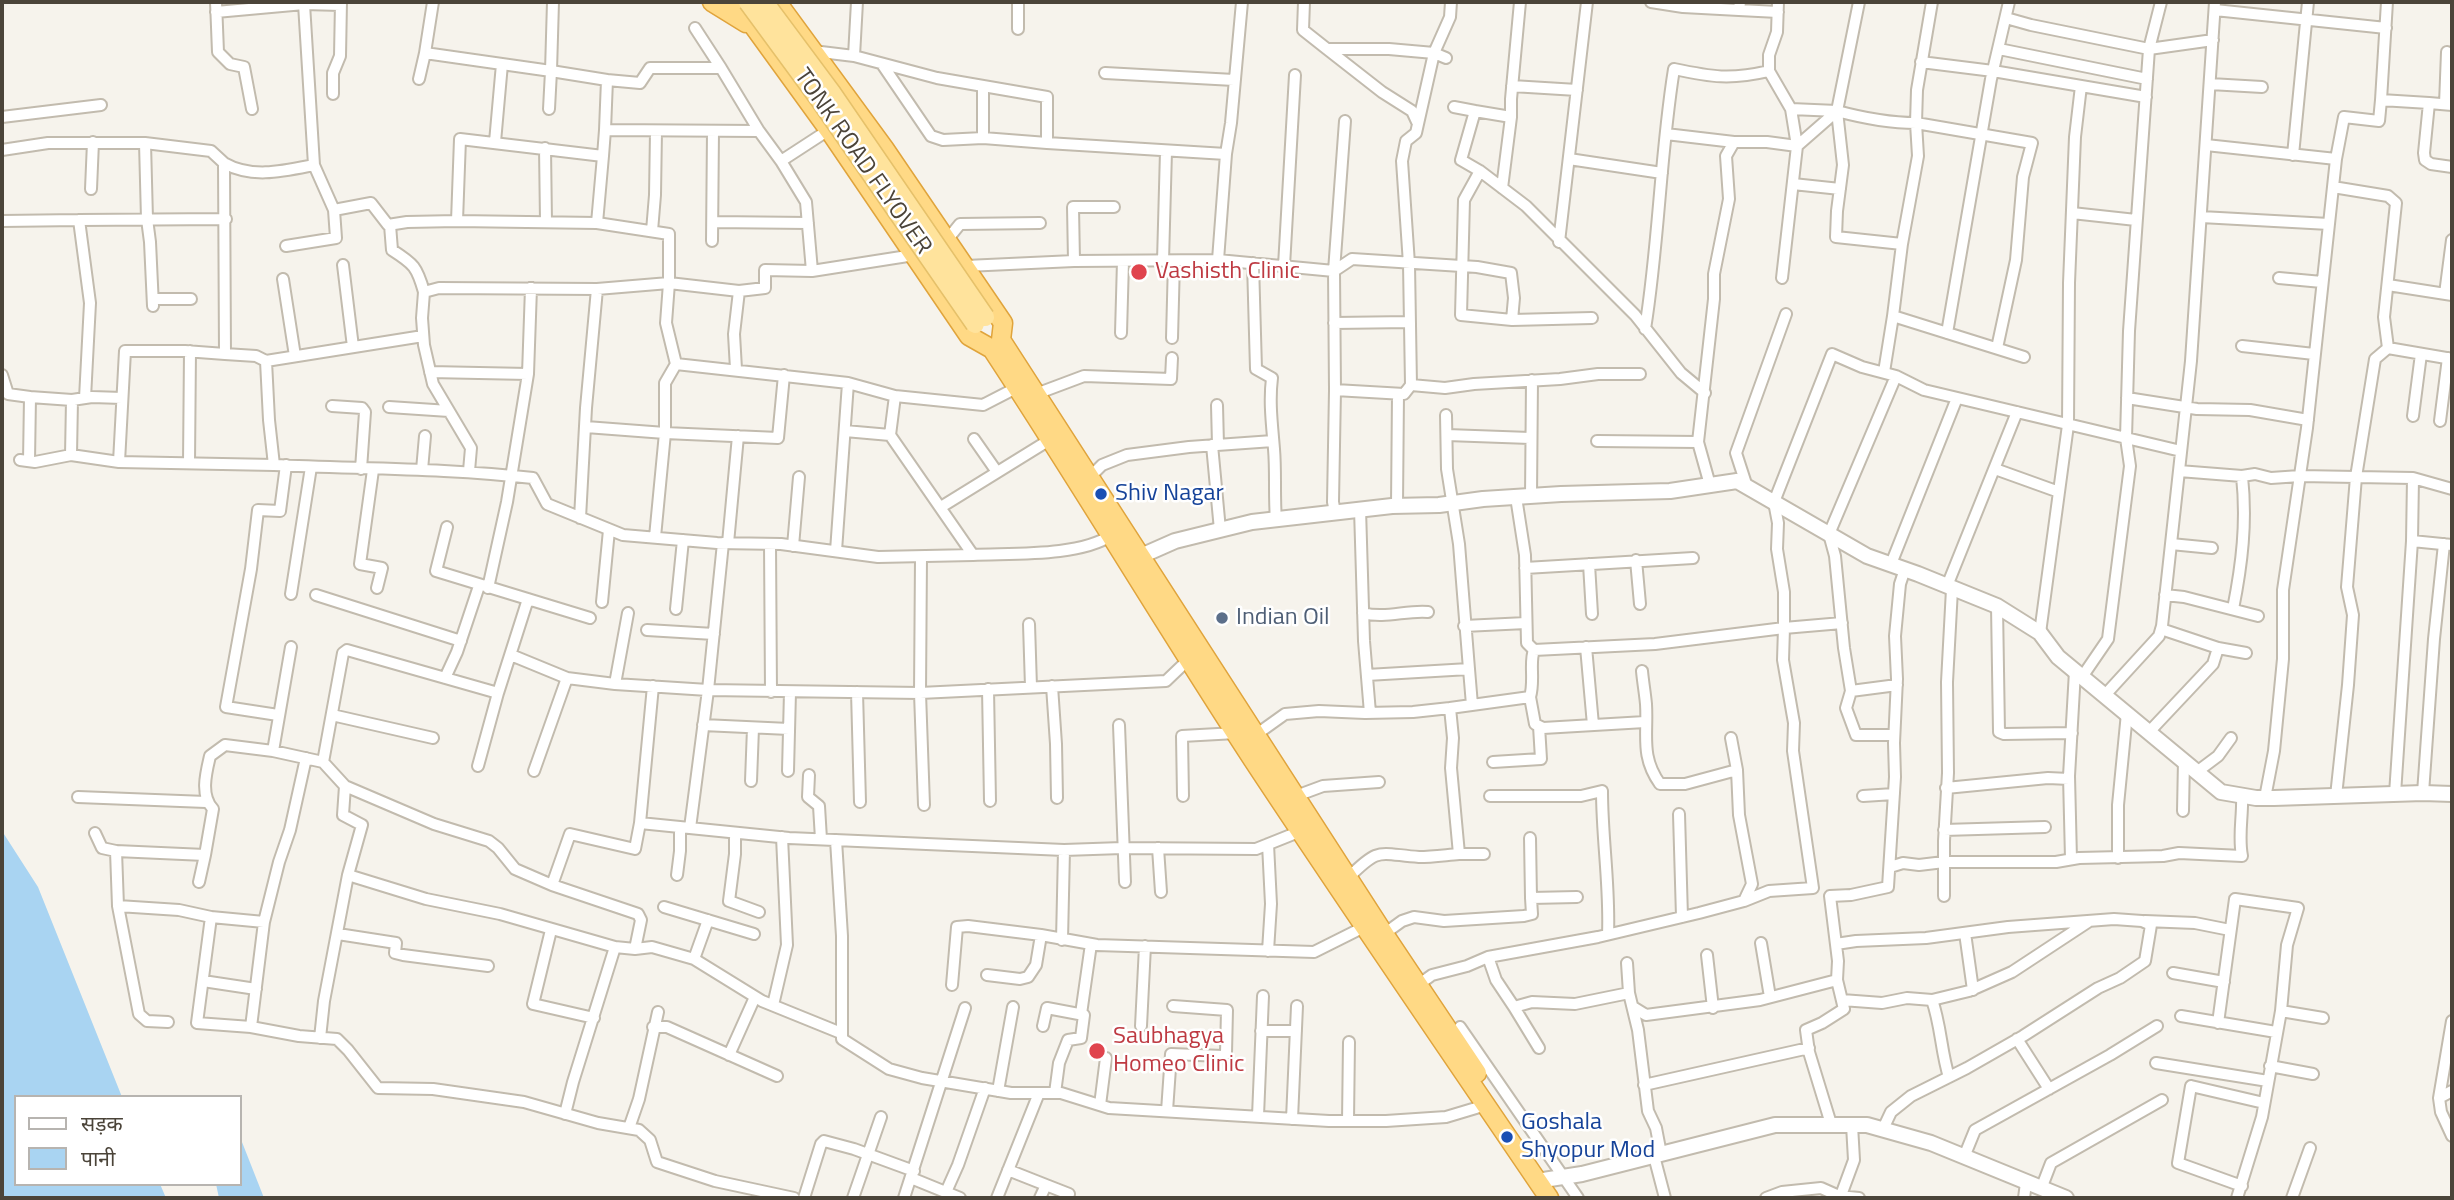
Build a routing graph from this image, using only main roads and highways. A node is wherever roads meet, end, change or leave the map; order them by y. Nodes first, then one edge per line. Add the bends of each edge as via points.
1 (712, 2) edge
2 (736, 2) edge
3 (748, 2) edge
4 (764, 2) edge
5 (777, 2) edge
6 (758, 31) junction
7 (1550, 1178) junction
8 (1549, 1198) edge
9 (1561, 1198) edge

1 - 6 highway
2 - 6 highway
3 - 4 main road, TONK ROAD FLYOVER, bridge via 980,321 838,103
5 - 7 highway via 966,266 1003,323 1001,340 1418,985
6 - 7 highway via 969,336 992,349 1364,927 1486,1105
7 - 8 highway
7 - 9 highway

